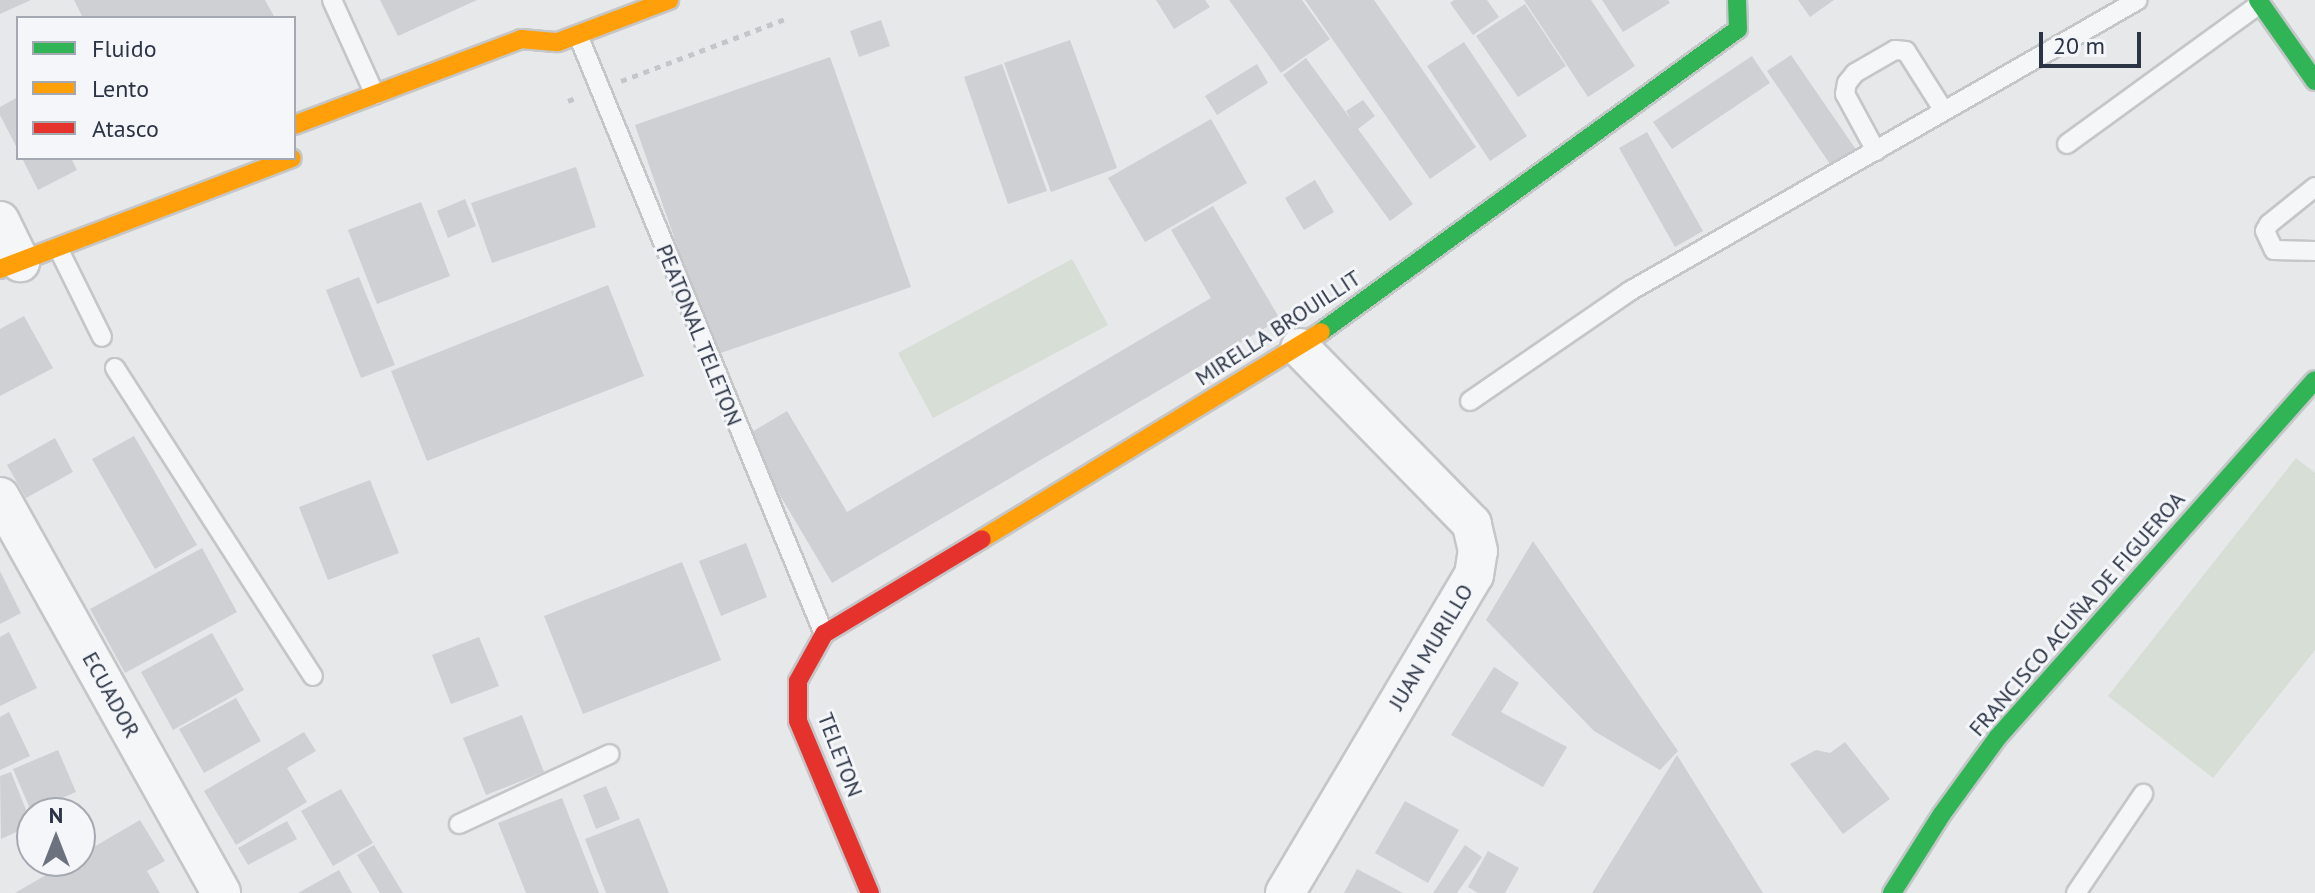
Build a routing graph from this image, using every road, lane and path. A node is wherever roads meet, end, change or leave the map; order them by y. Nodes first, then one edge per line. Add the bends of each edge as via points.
1 (332, 0) edge
2 (669, 0) edge
3 (1737, 0) edge
4 (2138, 0) edge
5 (2259, 2) edge
6 (785, 19) dead end
7 (578, 35) junction
8 (558, 42) junction
9 (542, 57) dead end
10 (2315, 81) edge
11 (600, 89) junction
12 (375, 95) junction
13 (568, 101) dead end
14 (1944, 111) junction
15 (296, 124) edge
16 (2067, 144) dead end
17 (1876, 151) junction
18 (288, 160) edge
19 (2315, 187) edge
20 (8, 242) edge
21 (58, 248) junction
22 (2315, 251) edge
23 (102, 337) dead end
24 (1300, 348) junction
25 (115, 368) dead end
26 (2315, 380) edge
27 (1470, 401) dead end
28 (0, 497) edge
29 (824, 634) junction
30 (313, 676) dead end
31 (610, 754) dead end
32 (2143, 794) dead end
33 (459, 824) dead end
34 (221, 893) edge
35 (870, 893) edge
36 (1285, 893) edge
37 (1892, 893) edge
38 (2076, 893) edge

1 - 12 lane
2 - 7 main road
3 - 24 main road, MIRELLA BROUILLIT via 1738,29
4 - 14 lane
5 - 10 main road
5 - 16 lane
6 - 11 path
7 - 8 main road
7 - 11 lane, PEATONAL TELETON
8 - 9 main road
8 - 12 main road via 521,39
11 - 13 path
11 - 29 lane, PEATONAL TELETON
12 - 15 main road
14 - 17 lane
14 - 17 lane via 1906,51 1895,50 1855,73 1845,94
17 - 27 lane via 1630,291
18 - 21 main road
19 - 22 lane via 2265,231 2274,250
20 - 21 main road
21 - 23 lane
24 - 29 main road, MIRELLA BROUILLIT
24 - 36 street, JUAN MURILLO via 1472,524 1478,551 1474,575
25 - 30 lane
26 - 37 main road, FRANCISCO ACUÑA DE FIGUEROA via 1998,737
28 - 34 street, ECUADOR
29 - 35 main road, TELETON via 798,681 798,721
31 - 33 lane
32 - 38 lane

